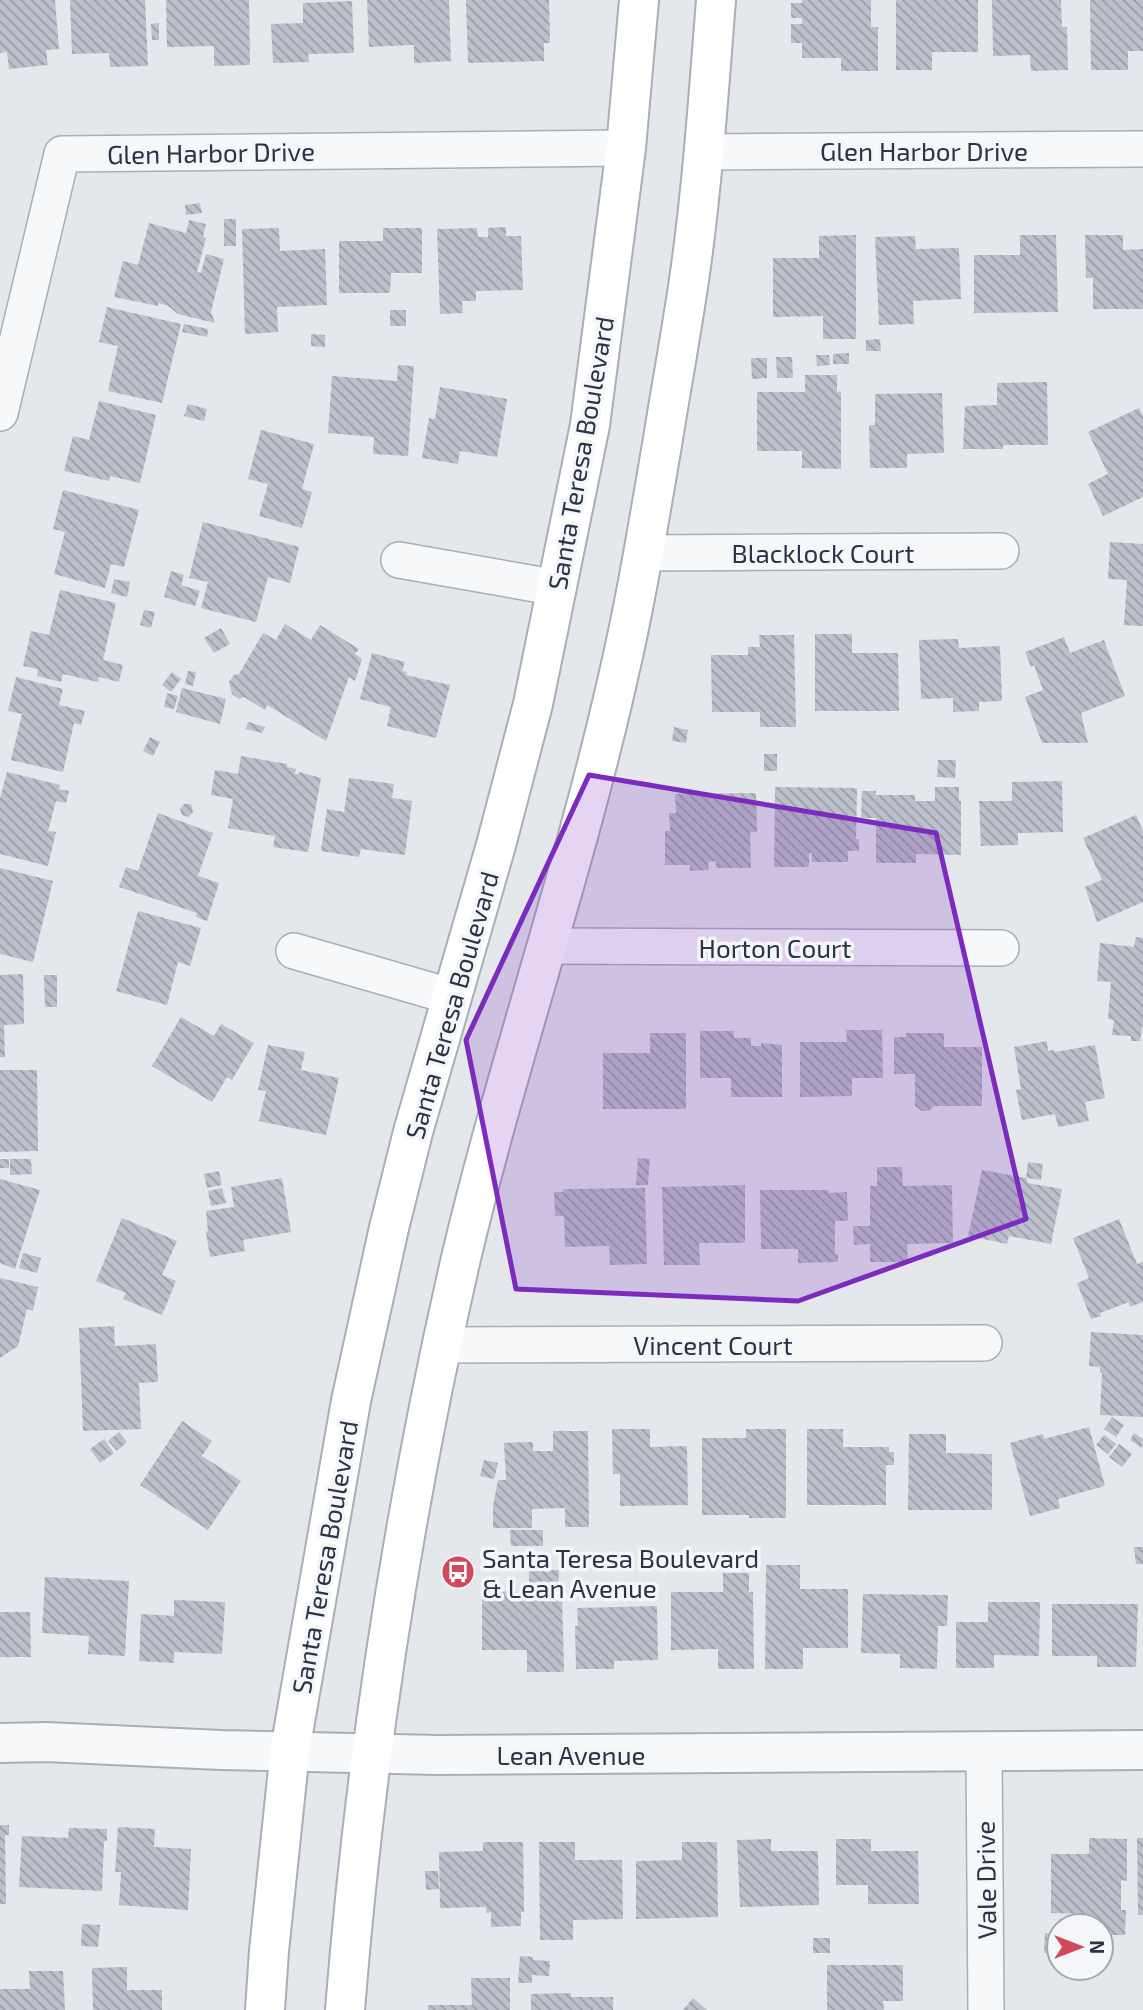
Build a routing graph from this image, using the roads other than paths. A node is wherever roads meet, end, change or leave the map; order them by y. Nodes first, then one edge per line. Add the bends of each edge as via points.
1 (639, 0) edge
2 (716, 0) edge
3 (626, 148) junction
4 (1143, 149) edge
5 (704, 152) junction
6 (0, 414) edge
7 (1002, 551) dead end
8 (644, 553) junction
9 (399, 561) dead end
10 (558, 588) junction
11 (548, 946) junction
12 (1002, 948) dead end
13 (294, 951) dead end
14 (453, 997) junction
15 (984, 1343) dead end
16 (442, 1345) junction
17 (0, 1743) edge
18 (290, 1750) junction
19 (1143, 1750) edge
20 (984, 1751) junction
21 (370, 1754) junction
22 (265, 2010) edge
23 (345, 2010) edge
24 (986, 2010) edge

1 - 3 main road, Santa Teresa Boulevard
2 - 5 main road
3 - 6 street, Glen Harbor Drive via 61,155
3 - 10 main road, Santa Teresa Boulevard via 590,425
4 - 5 street, Glen Harbor Drive
5 - 8 main road
7 - 8 street, Blacklock Court
8 - 11 main road via 589,802
9 - 10 street
10 - 14 main road, Santa Teresa Boulevard via 534,704
11 - 12 street, Horton Court
11 - 16 main road via 483,1171
13 - 14 street
14 - 18 main road, Santa Teresa Boulevard via 413,1132 359,1362
15 - 16 street, Vincent Court
16 - 21 main road via 396,1581
17 - 18 street, Lean Avenue
18 - 21 street, Lean Avenue
18 - 22 main road, Santa Teresa Boulevard
19 - 20 street, Lean Avenue
20 - 21 street, Lean Avenue
20 - 24 street, Vale Drive
21 - 23 main road

